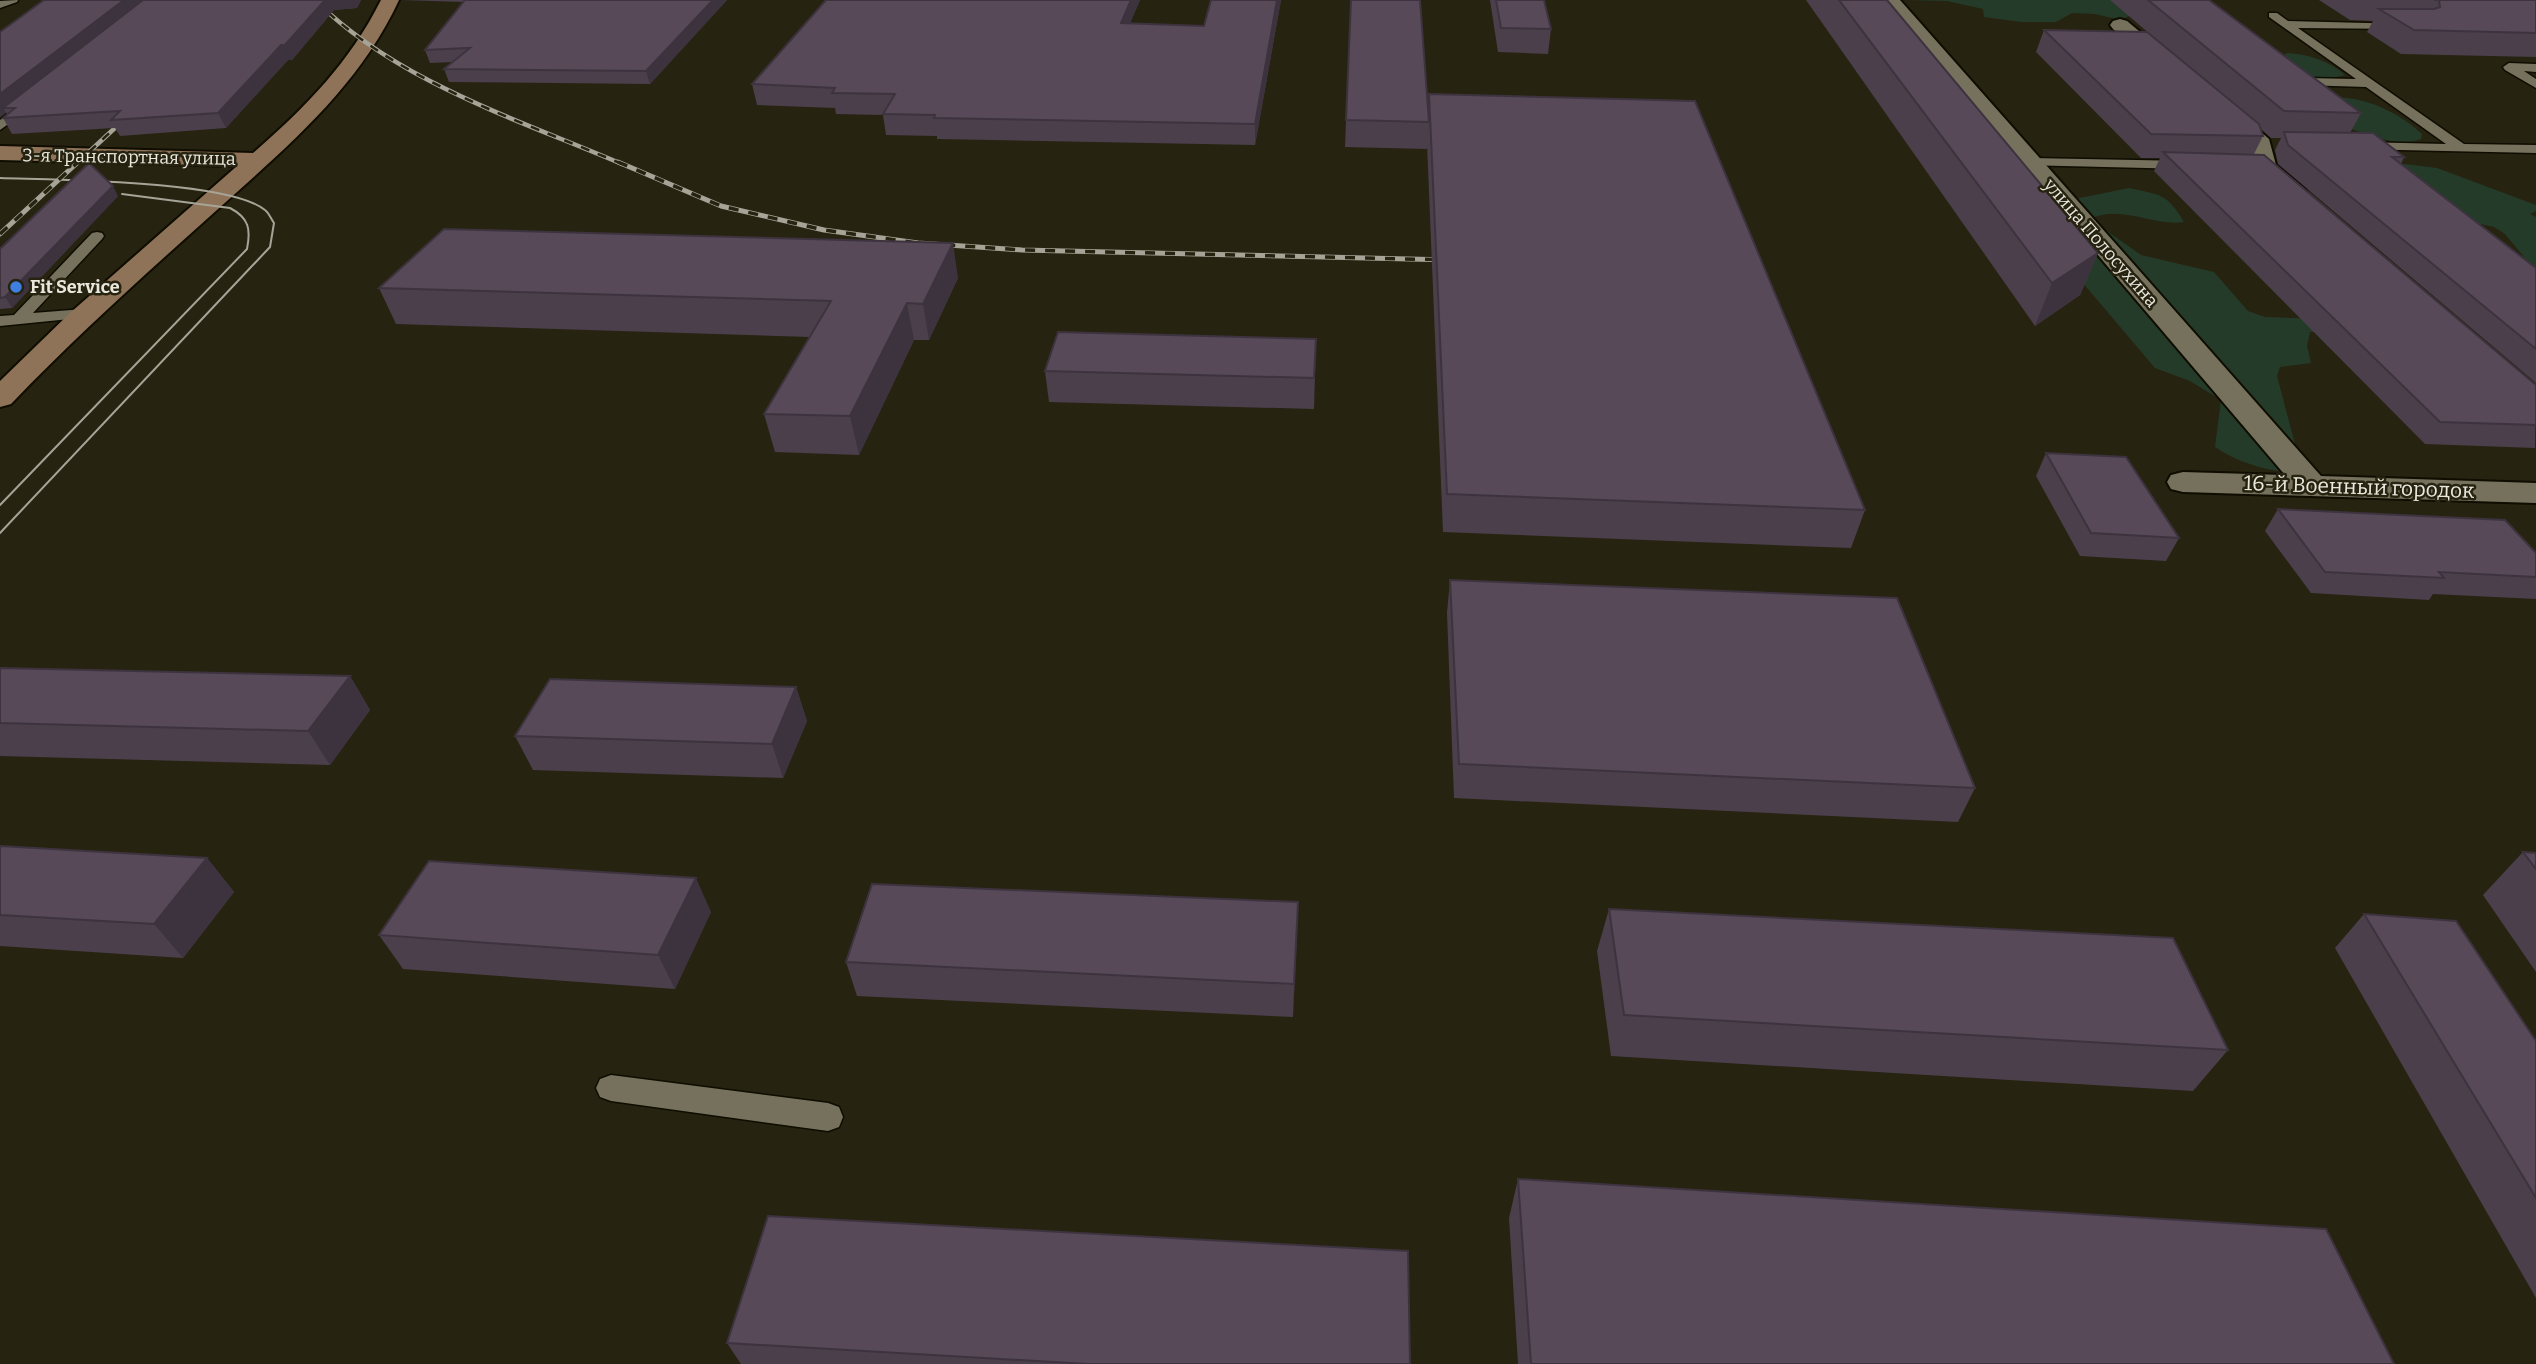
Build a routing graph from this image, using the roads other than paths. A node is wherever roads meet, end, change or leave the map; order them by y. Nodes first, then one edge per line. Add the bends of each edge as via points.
1 (13, 0) edge
2 (390, 0) edge
3 (1890, 0) edge
4 (0, 5) edge
5 (2273, 15) dead end
6 (2286, 24) junction
7 (2120, 25) dead end
8 (2421, 27) edge
9 (2536, 68) edge
10 (2370, 83) junction
11 (2536, 83) edge
12 (41, 94) edge
13 (2324, 96) edge
14 (0, 126) edge
15 (2341, 145) edge
16 (2461, 148) junction
17 (2536, 149) edge
18 (0, 153) edge
19 (258, 160) junction
20 (2031, 162) junction
21 (2210, 166) edge
22 (2317, 212) edge
23 (97, 236) dead end
24 (84, 314) junction
25 (19, 319) junction
26 (0, 321) edge
27 (0, 398) edge
28 (2183, 482) dead end
29 (2312, 486) junction
30 (2536, 493) edge
31 (611, 1087) dead end
32 (828, 1117) dead end

1 - 4 lane
2 - 19 main road via 368,44 344,77
3 - 20 street, улица Полосухина
5 - 6 lane
6 - 8 lane
6 - 10 lane
7 - 22 street via 2196,89
9 - 11 lane via 2509,67
10 - 13 lane via 2300,78
10 - 16 lane
12 - 14 lane
15 - 16 lane
16 - 17 lane
18 - 19 main road, 3-я Транспортная улица
19 - 24 main road
20 - 21 lane
20 - 29 street, улица Полосухина
23 - 25 lane
24 - 25 lane
24 - 27 main road
25 - 26 lane
28 - 29 street, 16-й Военный городок
29 - 30 street, 16-й Военный городок
31 - 32 lane

